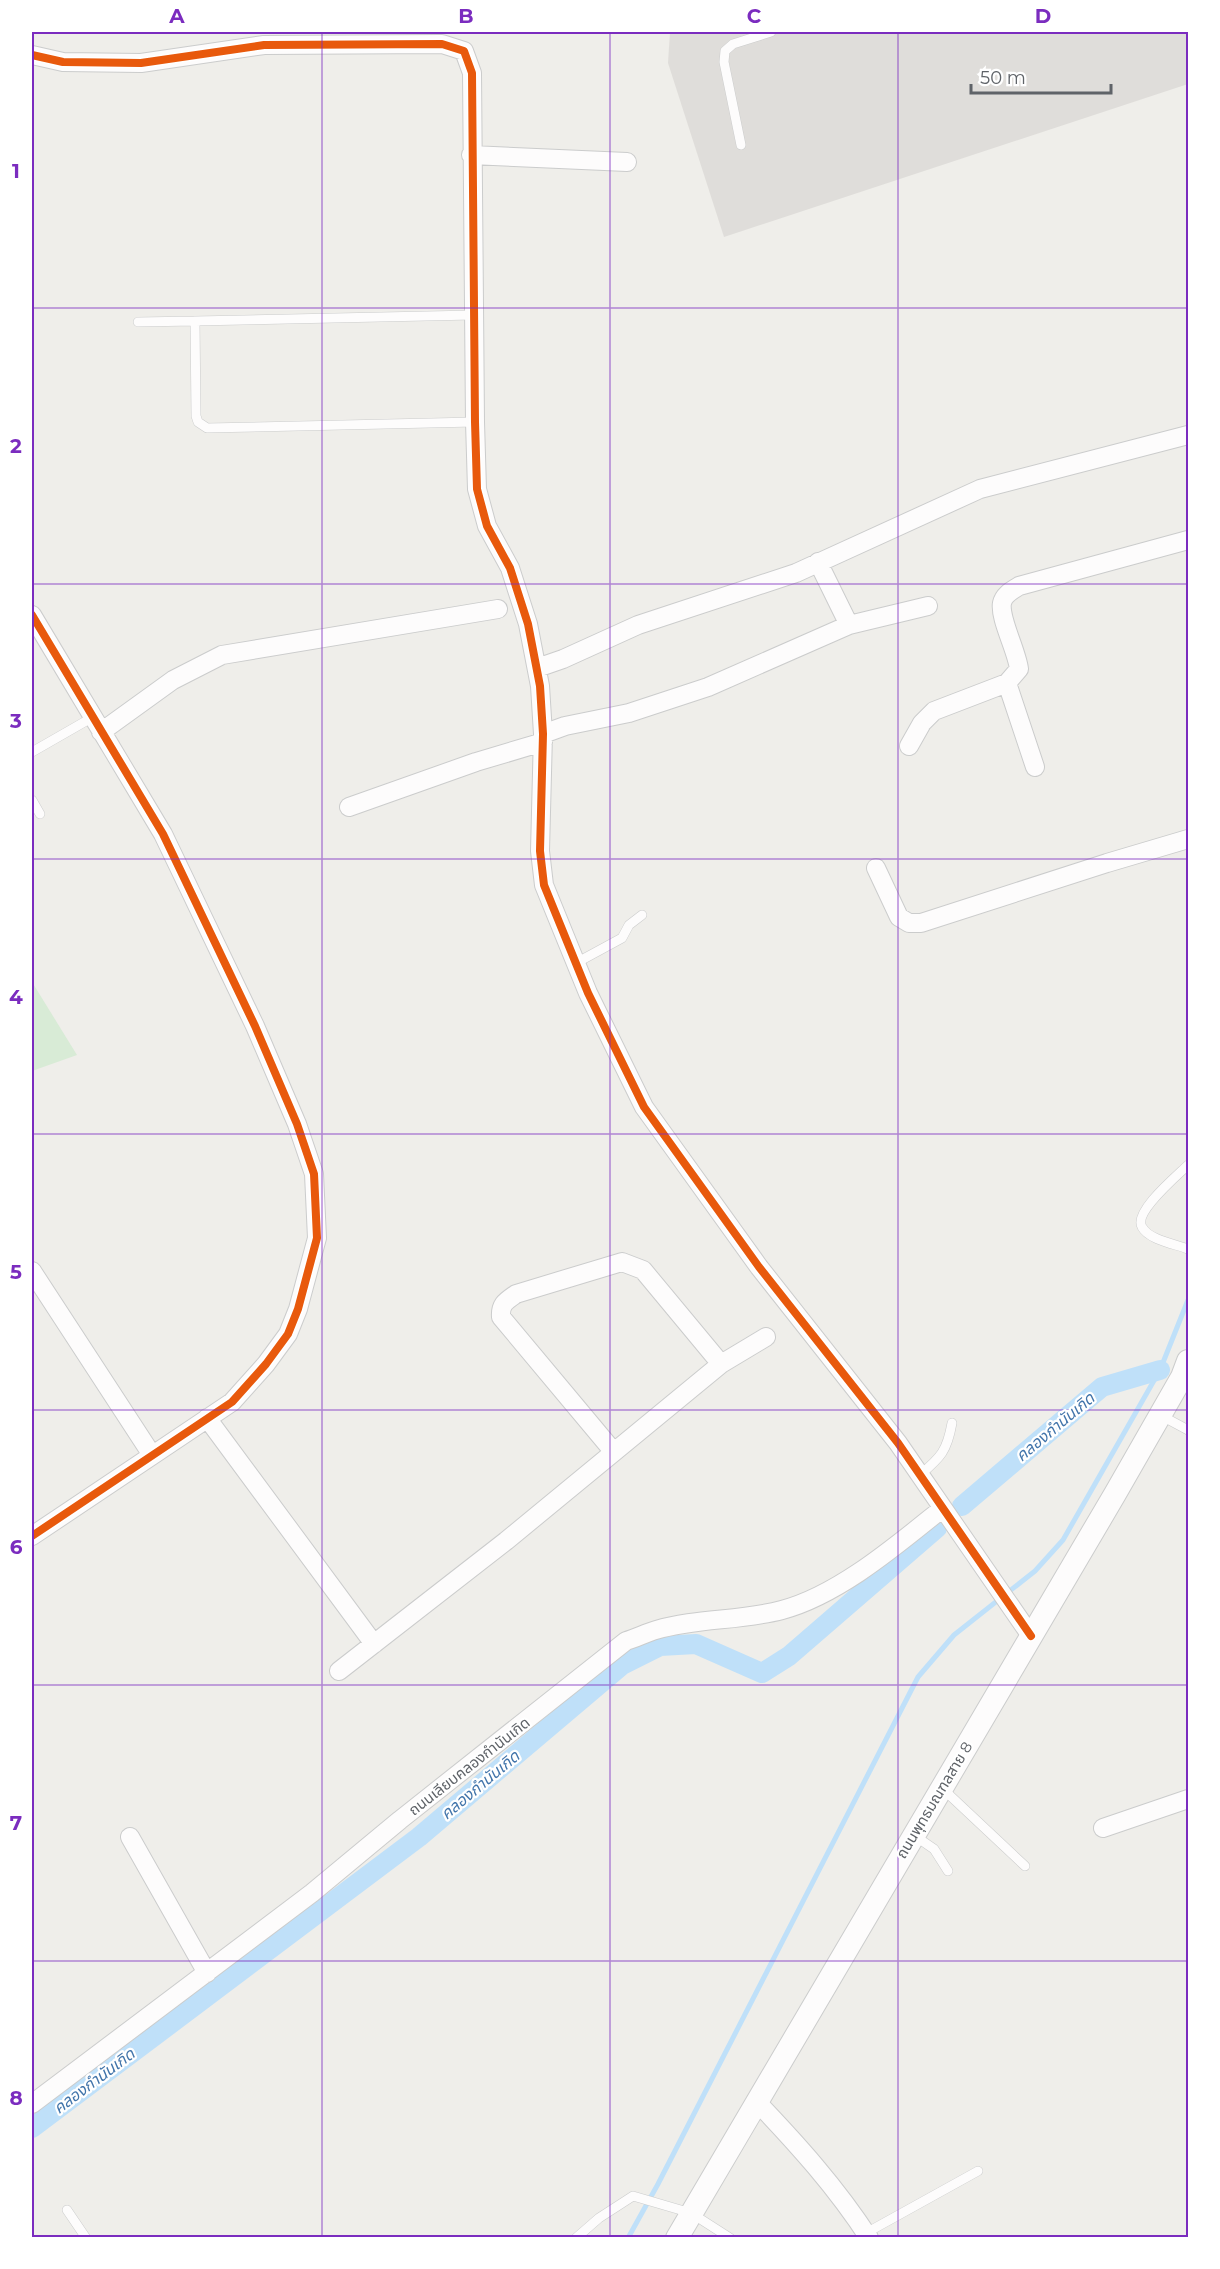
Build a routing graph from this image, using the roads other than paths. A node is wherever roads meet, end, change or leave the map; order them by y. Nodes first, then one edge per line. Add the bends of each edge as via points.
1 (771, 32) edge
2 (260, 38) edge
3 (32, 55) edge
4 (741, 145) dead end
5 (471, 155) junction
6 (627, 162) dead end
7 (473, 315) junction
8 (195, 321) junction
9 (138, 322) dead end
10 (475, 422) junction
11 (1188, 435) edge
12 (1188, 540) edge
13 (818, 562) junction
14 (928, 606) dead end
15 (498, 609) dead end
16 (32, 615) edge
17 (849, 625) junction
18 (537, 668) junction
19 (1007, 683) junction
20 (97, 724) junction
21 (543, 738) junction
22 (909, 746) dead end
23 (32, 752) edge
24 (1035, 767) dead end
25 (32, 800) edge
26 (349, 807) dead end
27 (40, 814) dead end
28 (1188, 839) edge
29 (876, 868) dead end
30 (642, 915) dead end
31 (576, 963) junction
32 (1188, 1165) edge
33 (1188, 1249) edge
34 (32, 1271) edge
35 (766, 1337) dead end
36 (721, 1364) junction
37 (1186, 1372) edge
38 (1160, 1415) junction
39 (207, 1418) junction
40 (952, 1424) dead end
41 (1188, 1430) edge
42 (613, 1451) junction
43 (152, 1455) junction
44 (920, 1475) junction
45 (943, 1508) junction
46 (32, 1536) edge
47 (1031, 1636) junction
48 (374, 1644) junction
49 (339, 1671) dead end
50 (942, 1788) junction
51 (1188, 1799) edge
52 (1103, 1828) dead end
53 (914, 1834) junction
54 (130, 1837) dead end
55 (1024, 1866) dead end
56 (948, 1871) dead end
57 (207, 1973) junction
58 (756, 2102) junction
59 (32, 2104) edge
60 (978, 2171) dead end
61 (67, 2210) dead end
62 (691, 2212) junction
63 (867, 2235) edge
64 (86, 2238) edge
65 (576, 2238) edge
66 (677, 2238) edge
67 (730, 2238) edge

1 - 4 lane via 733,44 725,51
2 - 3 street via 141,63 63,62
2 - 5 street via 442,44 464,51 471,73
5 - 6 street
5 - 7 street
7 - 8 lane
7 - 10 street
8 - 9 lane
8 - 10 lane via 196,416 207,428
10 - 18 street via 477,489 487,526 510,568
11 - 13 street via 980,489
12 - 19 street via 1019,586 1008,593 1002,602 1003,616 1019,669
13 - 17 street
13 - 18 street via 796,573 638,625
14 - 17 street
15 - 20 street via 222,655
16 - 20 street
17 - 21 street via 708,687 629,713 565,726
18 - 21 street
19 - 22 street via 934,711 921,723
19 - 24 street
20 - 23 lane
20 - 39 street via 163,834 245,1005 297,1124 314,1174 317,1238 288,1334 232,1402
21 - 26 street
21 - 31 street via 540,851 544,885
25 - 27 lane
28 - 29 street via 921,923 909,923 899,917
30 - 31 lane via 629,925 622,938
31 - 44 street via 644,1107 759,1267
32 - 33 lane via 1147,1205 1141,1220 1151,1236
34 - 43 street
35 - 36 street
36 - 42 street
36 - 42 street via 643,1270 631,1263 622,1262 516,1294 504,1302 501,1317
37 - 38 street, ถนนพุทธมณฑลสาย 8
38 - 41 lane
38 - 47 street, ถนนพุทธมณฑลสาย 8
39 - 43 street
39 - 48 street
40 - 44 lane via 946,1449
42 - 48 street
43 - 46 street
44 - 45 street
45 - 47 street
45 - 57 street, ถนนเลียบคลองกำนันเกิด via 882,1557 819,1595 784,1609 657,1629 626,1641
47 - 50 street, ถนนพุทธมณฑลสาย 8
48 - 49 street
50 - 53 street, ถนนพุทธมณฑลสาย 8
50 - 55 lane
51 - 52 street
53 - 56 lane via 934,1849
53 - 58 street, ถนนพุทธมณฑลสาย 8
54 - 57 street
57 - 59 street, ถนนเลียบคลองกำนันเกิด
58 - 62 street, ถนนพุทธมณฑลสาย 8
58 - 63 street via 804,2152
60 - 63 lane
61 - 64 lane
62 - 65 lane via 633,2196
62 - 66 street, ถนนพุทธมณฑลสาย 8
62 - 67 lane

